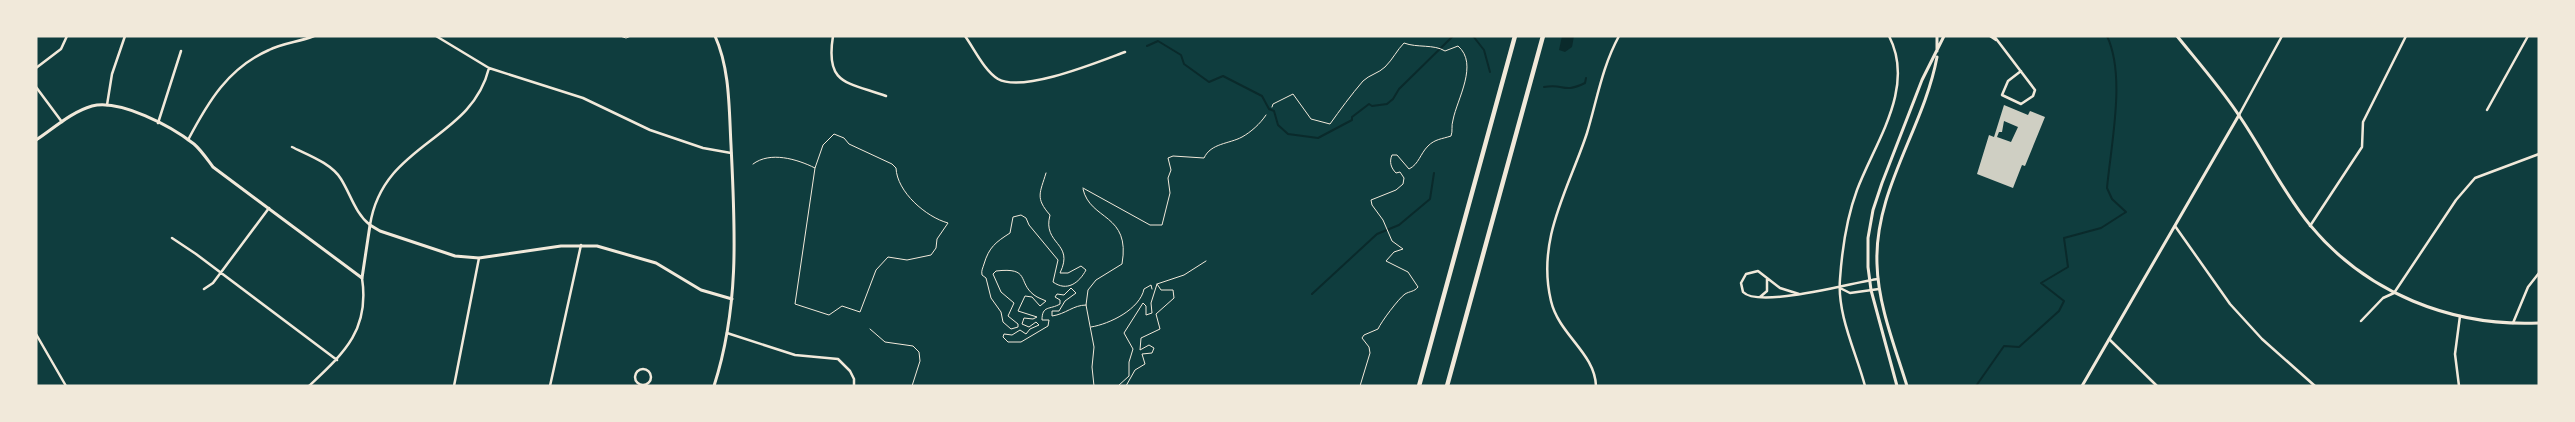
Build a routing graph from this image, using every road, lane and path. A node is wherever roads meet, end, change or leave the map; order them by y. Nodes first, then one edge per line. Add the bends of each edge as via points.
1 (67, 36) edge
2 (125, 36) edge
3 (314, 36) edge
4 (436, 36) edge
5 (620, 36) edge
6 (631, 36) edge
7 (715, 36) edge
8 (833, 36) edge
9 (965, 36) edge
10 (1515, 36) edge
11 (1543, 36) edge
12 (1619, 36) edge
13 (1889, 36) edge
14 (1937, 36) edge
15 (1944, 36) edge
16 (1990, 36) edge
17 (1994, 36) edge
18 (2177, 36) edge
19 (2282, 36) edge
20 (2406, 36) edge
21 (2528, 36) edge
22 (2000, 42) junction
23 (181, 51) dead end
24 (1125, 52) dead end
25 (1937, 54) junction
26 (36, 68) edge
27 (489, 68) junction
28 (2021, 71) junction
29 (36, 87) edge
30 (886, 96) dead end
31 (107, 105) junction
32 (1272, 107) dead end
33 (2487, 110) dead end
34 (1266, 115) dead end
35 (2239, 116) junction
36 (62, 122) junction
37 (158, 123) junction
38 (36, 140) edge
39 (188, 140) junction
40 (292, 147) dead end
41 (731, 153) junction
42 (2539, 154) edge
43 (753, 164) dead end
44 (815, 168) junction
45 (1046, 173) dead end
46 (269, 208) junction
47 (370, 225) junction
48 (2175, 226) junction
49 (2310, 226) junction
50 (172, 238) dead end
51 (581, 245) junction
52 (479, 258) junction
53 (1206, 262) dead end
54 (220, 272) junction
55 (2539, 273) edge
56 (1765, 275) junction
57 (362, 278) junction
58 (1878, 279) junction
59 (1869, 280) junction
60 (1157, 284) junction
61 (1840, 288) junction
62 (204, 289) dead end
63 (1880, 289) junction
64 (1153, 290) junction
65 (1870, 290) junction
66 (2394, 293) junction
67 (1799, 294) junction
68 (1754, 298) junction
69 (733, 300) junction
70 (1086, 305) junction
71 (2460, 316) junction
72 (2361, 321) dead end
73 (2513, 323) junction
74 (2539, 323) edge
75 (1090, 327) junction
76 (870, 329) dead end
77 (727, 333) junction
78 (36, 334) edge
79 (2109, 340) junction
80 (337, 360) junction
81 (649, 385) edge
82 (66, 386) edge
83 (309, 386) edge
84 (454, 386) edge
85 (550, 386) edge
86 (714, 386) edge
87 (854, 386) edge
88 (912, 386) edge
89 (1094, 386) edge
90 (1118, 386) edge
91 (1126, 386) edge
92 (1360, 386) edge
93 (1418, 386) edge
94 (1447, 386) edge
95 (1596, 386) edge
96 (1865, 386) edge
97 (1897, 386) edge
98 (1907, 386) edge
99 (2082, 386) edge
100 (2157, 386) edge
101 (2314, 386) edge
102 (2459, 386) edge

1 - 26 street via 61,49
2 - 31 street via 112,74
3 - 39 street via 269,50 236,70 215,93
4 - 27 street
5 - 6 path
7 - 41 main road via 723,55
8 - 30 street via 830,61 836,73 846,82
9 - 24 street via 992,73 1011,83 1029,83
10 - 93 highway
11 - 94 highway
12 - 95 street via 1604,69 1587,133 1561,195 1548,262 1548,285 1556,317 1589,361
13 - 61 street via 1896,53 1897,94 1852,207
14 - 25 main road
15 - 25 main road
16 - 22 street
17 - 22 street
18 - 35 main road
19 - 35 street
20 - 49 street via 2363,122 2362,147
21 - 33 street
22 - 28 street
23 - 37 street
25 - 58 main road via 1930,84 1882,212 1877,239
25 - 59 main road via 1922,80 1876,200 1868,238
27 - 41 street via 583,98 650,130 704,148
27 - 47 street via 480,90 466,110 447,129 397,167 374,208
28 - 28 street via 2035,90 2033,96 2021,104 2002,95 2008,81
29 - 36 street
31 - 36 main road via 92,106
31 - 37 main road via 123,106
32 - 92 path via 1293,94 1311,119 1330,124 1364,80 1383,69 1398,54 1404,42 1445,51 1458,46 1466,57 1465,79 1451,136 1439,138 1429,145 1415,166 1409,169 1397,155 1392,155 1393,170 1396,174 1400,172 1403,184 1371,200 1390,238 1403,248 1386,261 1408,272 1418,287 1400,298 1375,332 1362,338 1370,353
34 - 70 path via 1241,138 1214,147 1204,158 1168,158 1170,193 1162,225 1150,225 1083,188 1089,204 1113,222 1123,247 1122,264 1091,284
35 - 48 main road
35 - 49 main road
36 - 38 main road
37 - 39 main road
39 - 46 main road via 214,167
40 - 47 street via 314,157 340,177 356,210
41 - 69 main road via 735,254
42 - 66 street via 2475,178 2446,214
43 - 44 path via 766,157 784,158
44 - 44 path via 823,146 834,134 844,138 849,144 892,164 896,168 896,178 908,195 935,220 948,224 936,239 936,248 931,255 907,260 888,257 876,270 860,312 842,306 829,314 795,304
45 - 70 path via 1039,196 1050,215 1049,232 1065,256 1060,273 1068,273 1081,266 1086,270 1083,276 1070,286 1053,282 1058,260 1021,215 1013,217 1010,233 990,248 982,275 986,278 991,298 1001,312 1002,322 1011,329 1018,327 1008,316 1014,303 1001,292 993,274 996,271 1014,271 1024,277 1030,291 1046,301 1040,306 1032,297 1024,296 1018,311 1037,317 1024,318 1022,324 1029,326 1036,322 1039,325 1026,334 1020,330 1012,335 1004,334 1008,342 1021,342 1048,326 1049,320 1042,320 1043,312 1049,306 1060,304 1056,294 1064,296 1071,288 1076,293 1058,311 1052,311 1052,316
46 - 54 street
46 - 57 main road
47 - 52 main road via 455,256
47 - 57 main road
48 - 79 main road
48 - 101 street via 2230,304 2262,339
49 - 66 main road via 2374,283
50 - 54 street
51 - 52 main road
51 - 69 main road via 642,257 701,290
51 - 85 street
52 - 84 street
53 - 60 path via 1184,275
54 - 62 street via 214,283
54 - 80 street
55 - 73 street via 2528,287
56 - 67 street via 1780,288
56 - 68 street via 1767,291
56 - 68 street via 1753,271 1742,280 1743,292
57 - 80 street via 362,318
58 - 59 street
58 - 63 main road
59 - 61 street
59 - 65 main road
60 - 64 path
60 - 91 path via 1161,290 1173,290 1174,298 1156,314 1160,329 1142,338 1140,350 1149,345 1154,348 1152,353 1142,354 1144,364 1135,370
61 - 65 street via 1850,293
61 - 67 street
61 - 96 street
63 - 65 street
63 - 98 main road
64 - 75 path via 1151,285 1144,289 1128,311
64 - 90 path via 1152,313 1146,315 1143,303 1124,333 1133,350 1129,376
65 - 97 main road
66 - 71 main road via 2428,308
66 - 72 street via 2383,298
67 - 68 street
69 - 77 main road
70 - 75 path
71 - 73 main road
71 - 102 street via 2455,354
73 - 74 main road
75 - 89 path via 1094,347
76 - 88 path via 884,342 912,346 919,352 920,362
77 - 86 main road
77 - 87 street via 795,355 838,359 850,370
78 - 82 street
79 - 99 main road
79 - 100 street
80 - 83 street
81 - 81 street via 650,372 638,370 636,382

